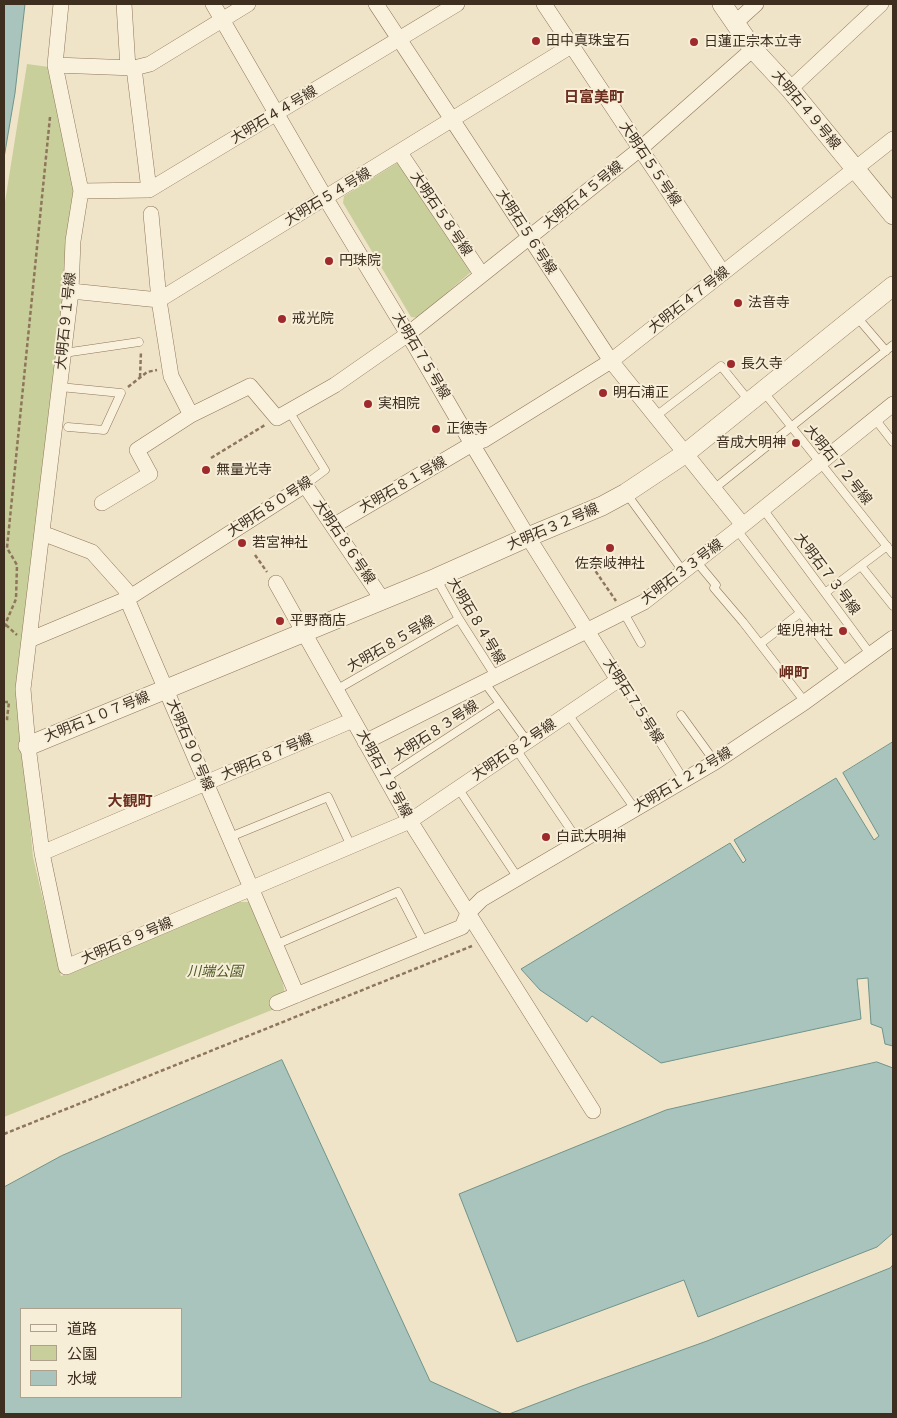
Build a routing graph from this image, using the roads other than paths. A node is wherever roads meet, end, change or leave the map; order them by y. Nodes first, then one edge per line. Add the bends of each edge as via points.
1 (61, 4) edge
2 (124, 4) edge
3 (213, 4) edge
4 (248, 4) edge
5 (376, 4) edge
6 (458, 4) edge
7 (544, 4) edge
8 (722, 4) edge
9 (756, 4) edge
10 (881, 4) edge
11 (222, 20) junction
12 (735, 23) junction
13 (398, 39) junction
14 (571, 46) junction
15 (753, 48) junction
16 (56, 66) junction
17 (131, 68) junction
18 (790, 89) junction
19 (277, 114) junction
20 (453, 120) junction
21 (893, 139) edge
22 (640, 149) junction
23 (400, 153) junction
24 (855, 169) junction
25 (149, 190) junction
26 (81, 191) junction
27 (326, 199) junction
28 (151, 214) dead end
29 (893, 215) edge
30 (530, 238) junction
31 (723, 273) junction
32 (482, 275) junction
33 (893, 286) edge
34 (71, 291) junction
35 (159, 300) junction
36 (856, 316) junction
37 (408, 334) junction
38 (140, 342) road end
39 (893, 345) edge
40 (886, 351) junction
41 (64, 353) junction
42 (611, 361) junction
43 (60, 387) junction
44 (756, 397) junction
45 (893, 404) edge
46 (191, 415) junction
47 (283, 415) junction
48 (656, 416) junction
49 (875, 419) junction
50 (791, 426) junction
51 (68, 427) dead end
52 (893, 442) edge
53 (472, 444) junction
54 (686, 454) junction
55 (820, 463) junction
56 (305, 485) junction
57 (715, 488) junction
58 (626, 493) junction
59 (102, 503) dead end
60 (763, 509) junction
61 (333, 526) junction
62 (740, 527) junction
63 (42, 533) junction
64 (528, 537) junction
65 (886, 546) junction
66 (893, 554) edge
67 (696, 561) junction
68 (861, 566) junction
69 (683, 571) junction
70 (436, 578) junction
71 (276, 583) road end
72 (826, 593) junction
73 (127, 599) junction
74 (382, 599) junction
75 (893, 606) edge
76 (624, 613) junction
77 (800, 613) junction
78 (459, 619) junction
79 (588, 631) junction
80 (304, 633) junction
81 (23, 637) junction
82 (893, 638) edge
83 (641, 643) dead end
84 (760, 644) junction
85 (871, 654) junction
86 (846, 672) junction
87 (490, 680) junction
88 (618, 680) junction
89 (166, 689) junction
90 (336, 690) junction
91 (805, 702) junction
92 (499, 704) junction
93 (568, 714) junction
94 (681, 715) dead end
95 (353, 720) junction
96 (366, 742) junction
97 (522, 745) junction
98 (28, 746) junction
99 (715, 762) junction
100 (386, 778) junction
101 (684, 780) junction
102 (207, 783) junction
103 (458, 788) junction
104 (635, 809) junction
105 (410, 821) junction
106 (230, 837) junction
107 (579, 842) junction
108 (351, 846) junction
109 (42, 853) junction
110 (518, 878) junction
111 (252, 889) junction
112 (468, 913) junction
113 (424, 942) junction
114 (276, 944) junction
115 (297, 995) junction
116 (277, 1003) dead end
117 (592, 1111) dead end

1 - 16 street, 大明石９１号線
2 - 17 street
3 - 11 street, 大明石７５号線
4 - 11 street
5 - 13 street, 大明石５６号線
6 - 13 street, 大明石４４号線
7 - 14 street, 大明石５５号線
8 - 12 street, 大明石４９号線
9 - 12 street
10 - 18 street
11 - 17 street via 150,64
11 - 19 street, 大明石７５号線
12 - 15 street, 大明石４９号線
13 - 19 street, 大明石４４号線
13 - 20 street, 大明石５６号線
14 - 20 street, 大明石５４号線
14 - 22 street, 大明石５５号線
15 - 18 street, 大明石４９号線
15 - 22 street, 大明石４５号線
16 - 17 street
16 - 26 street, 大明石９１号線
17 - 25 street
18 - 24 street, 大明石４９号線
19 - 25 street, 大明石４４号線
19 - 27 street, 大明石７５号線
20 - 23 street, 大明石５４号線
20 - 30 street, 大明石５６号線
21 - 24 street, 大明石４７号線
22 - 30 street, 大明石４５号線
22 - 31 street, 大明石５５号線
23 - 27 street, 大明石５４号線
23 - 32 street, 大明石５８号線
24 - 29 street, 大明石４９号線
24 - 31 street, 大明石４７号線
25 - 26 street, 大明石４４号線
26 - 34 street, 大明石９１号線 via 73,241
27 - 35 street, 大明石５４号線
27 - 37 street, 大明石７５号線
28 - 35 street
30 - 32 street, 大明石４５号線
30 - 42 street, 大明石５６号線
31 - 42 street, 大明石４７号線
32 - 37 street, 大明石４５号線
33 - 36 street, 大明石３２号線
34 - 35 street
34 - 41 street, 大明石９１号線
35 - 46 street via 171,376
36 - 40 lane
36 - 44 street, 大明石３２号線
37 - 47 street via 335,385
37 - 53 street, 大明石７５号線
38 - 41 lane
39 - 40 lane
40 - 50 lane
41 - 43 street, 大明石９１号線
42 - 48 street, 大明石５６号線
42 - 53 street, 大明石４７号線 via 484,440
43 - 51 lane via 121,393 104,430
43 - 63 street, 大明石９１号線
44 - 48 lane, 大明石７２号線 via 720,366
44 - 50 lane, 大明石７２号線
44 - 54 street, 大明石３２号線
45 - 49 street, 大明石３３号線
46 - 47 street via 250,386
46 - 59 street via 137,450 150,474
47 - 56 lane, 大明石８０号線 via 325,470
48 - 54 street, 大明石５６号線
49 - 52 lane
49 - 55 street, 大明石３３号線
50 - 55 lane, 大明石７２号線
50 - 57 lane
53 - 61 street, 大明石８１号線
53 - 64 street, 大明石７５号線
54 - 57 street, 大明石５６号線
54 - 58 street, 大明石３２号線
55 - 60 street, 大明石３３号線
55 - 65 lane, 大明石７２号線
56 - 61 street, 大明石８６号線
56 - 73 street, 大明石８０号線
57 - 62 street, 大明石５６号線
58 - 64 street, 大明石３２号線
58 - 69 lane
60 - 62 street, 大明石３３号線
60 - 72 lane, 大明石７３号線
61 - 74 street, 大明石８６号線
62 - 67 street, 大明石３３号線
62 - 77 lane
63 - 73 street, 大明石９０号線 via 92,552 126,590
63 - 81 street, 大明石９１号線
64 - 70 street, 大明石３２号線
64 - 79 street, 大明石７５号線
65 - 66 lane, 大明石７２号線
65 - 68 lane
67 - 69 street, 大明石３３号線
67 - 84 lane
68 - 72 lane
68 - 75 lane
69 - 76 street, 大明石３３号線 via 644,602
70 - 74 street, 大明石３２号線
70 - 78 lane, 大明石８４号線
71 - 80 street, 大明石７９号線
72 - 85 lane, 大明石７３号線
73 - 81 street, 大明石８０号線
73 - 89 street, 大明石９０号線
74 - 80 street, 大明石３２号線
76 - 79 street, 大明石３３号線
76 - 83 lane
77 - 84 lane
77 - 86 lane
78 - 87 lane, 大明石８４号線
78 - 90 lane, 大明石８５号線
79 - 87 street, 大明石３３号線
79 - 88 street, 大明石７５号線
80 - 89 street, 大明石３２号線
80 - 90 street, 大明石７９号線
81 - 98 street, 大明石８９号線
82 - 85 street, 大明石１２２号線
84 - 91 lane
85 - 86 street, 大明石１２２号線
86 - 91 street, 大明石１２２号線
87 - 92 lane, 大明石８４号線
87 - 96 street, 大明石３３号線
88 - 93 street, 大明石８２号線
88 - 101 lane, 大明石７５号線
89 - 98 street, 大明石１０７号線
89 - 102 street, 大明石９０号線
90 - 95 street, 大明石７９号線
91 - 99 street, 大明石１２２号線
92 - 97 lane, 大明石８４号線
92 - 100 lane, 大明石８３号線
93 - 97 street, 大明石８２号線
93 - 104 lane
94 - 99 lane
95 - 96 street, 大明石７９号線
95 - 102 street, 大明石８７号線
96 - 100 street, 大明石７９号線
97 - 103 street, 大明石８２号線
97 - 107 lane, 大明石８４号線
98 - 109 street, 大明石８９号線
99 - 101 street, 大明石１２２号線
100 - 105 street, 大明石７９号線
101 - 104 street, 大明石１２２号線
102 - 106 street, 大明石９０号線
102 - 109 street, 大明石８７号線
103 - 105 street, 大明石８２号線
103 - 110 lane
104 - 107 street, 大明石１２２号線
105 - 108 street, 大明石８９号線
105 - 112 street, 大明石７９号線
106 - 108 lane via 328,797
106 - 111 street, 大明石９０号線
107 - 110 street, 大明石１２２号線
108 - 111 street, 大明石８９号線
109 - 111 street, 大明石８９号線 via 66,967
110 - 112 street, 大明石１２２号線 via 482,899
111 - 114 street, 大明石９０号線
112 - 113 street, 大明石１２２号線 via 462,927
112 - 117 street, 大明石７９号線
113 - 114 lane via 398,892
113 - 115 street, 大明石１２２号線
114 - 115 street, 大明石９０号線
115 - 116 street, 大明石１２２号線

